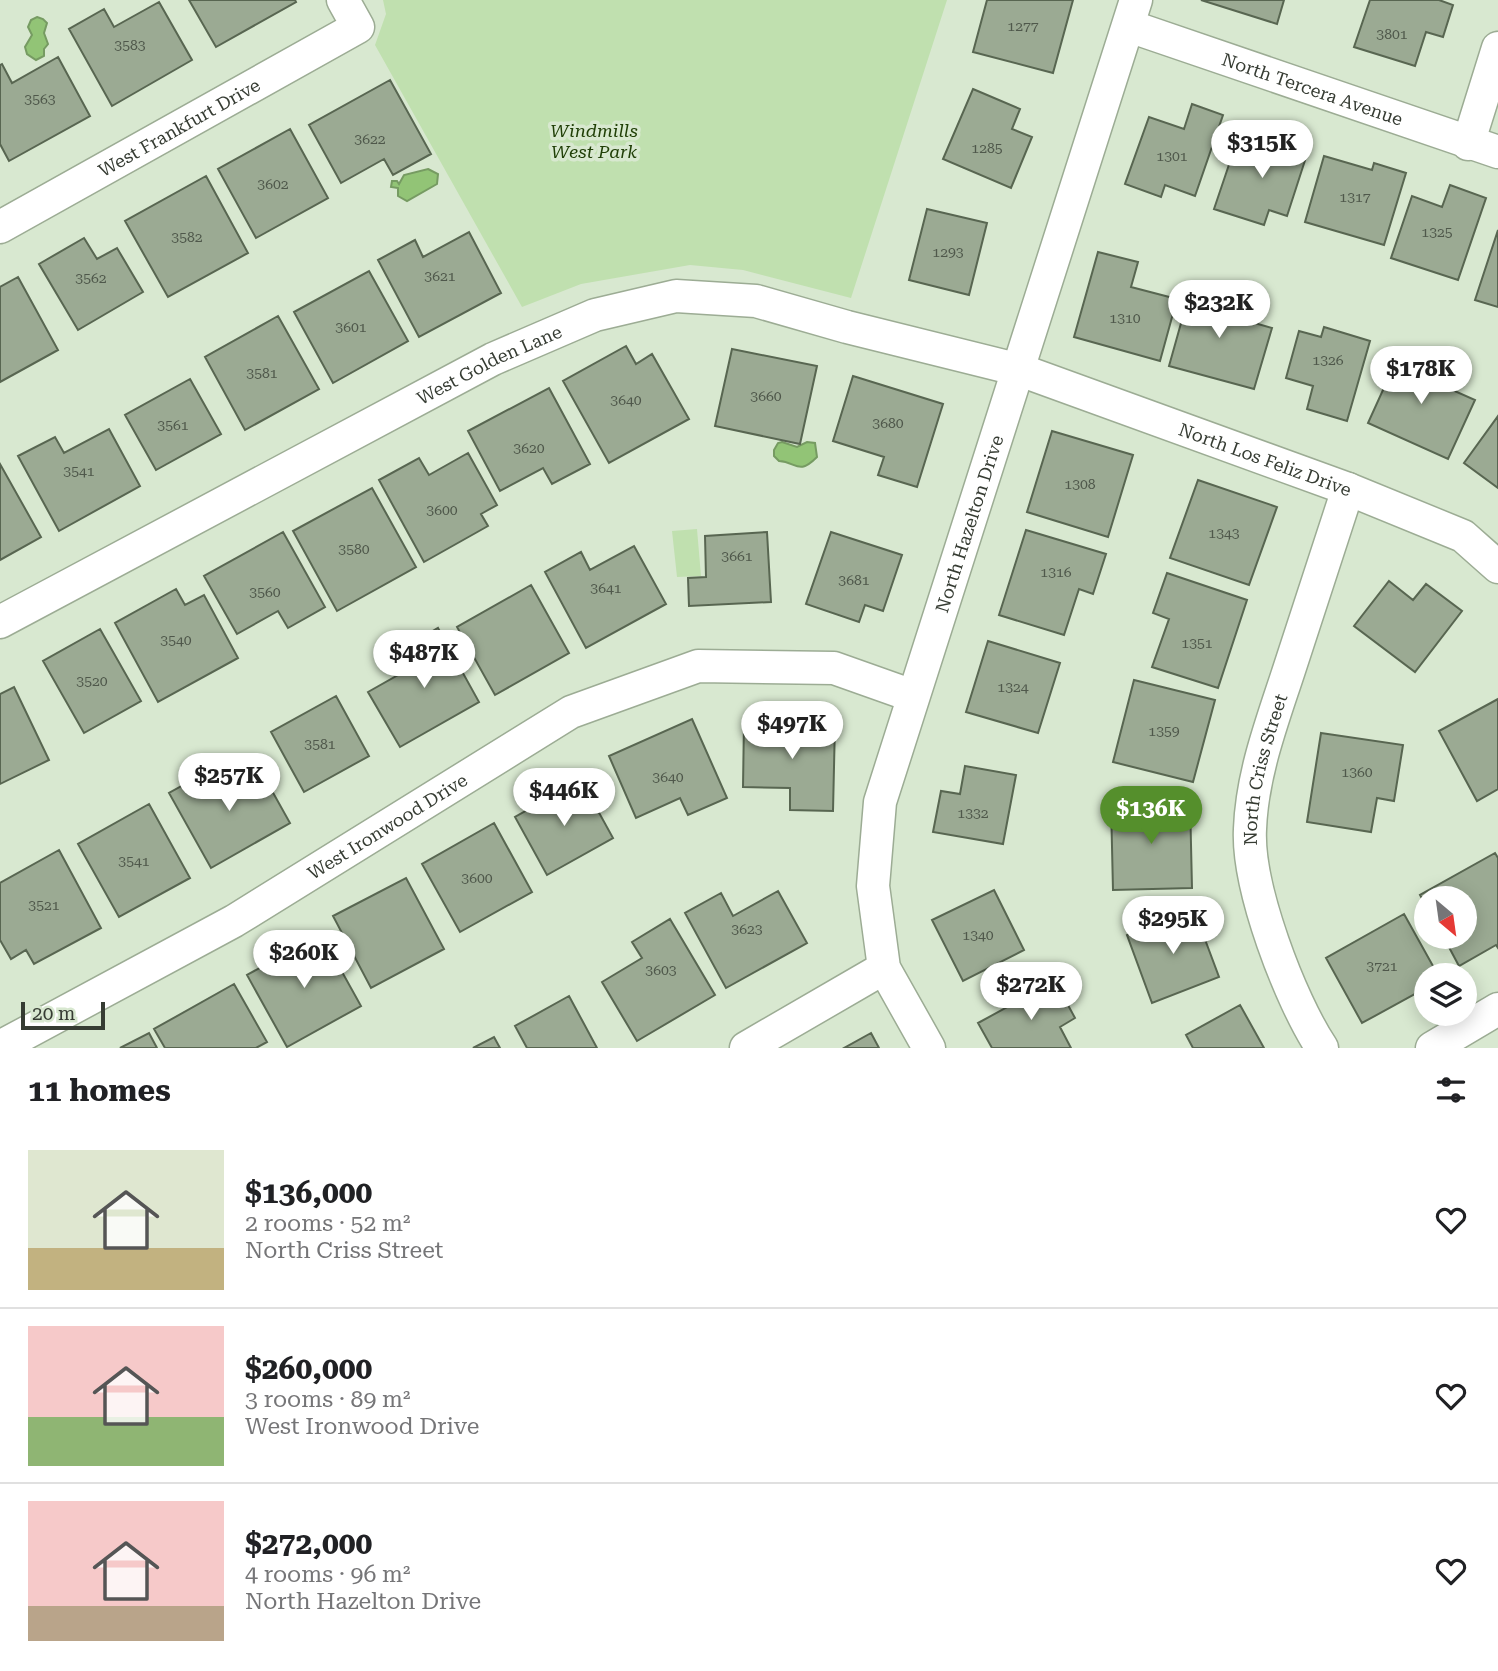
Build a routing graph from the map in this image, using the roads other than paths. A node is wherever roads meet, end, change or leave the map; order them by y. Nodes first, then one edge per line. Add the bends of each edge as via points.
1 (343, 0) edge
2 (1133, 13) edge
3 (1498, 48) edge
4 (1468, 144) junction
5 (1498, 152) edge
6 (0, 227) edge
7 (1020, 370) junction
8 (1348, 489) junction
9 (1498, 568) edge
10 (0, 622) edge
11 (913, 696) junction
12 (884, 968) junction
13 (1498, 1009) edge
14 (0, 1047) edge
15 (746, 1048) edge
16 (929, 1048) edge
17 (1322, 1048) edge
18 (1432, 1048) edge

1 - 6 street, West Frankfurt Drive via 358,27
2 - 4 street, North Tercera Avenue
2 - 7 street, North Hazelton Drive
3 - 4 street
4 - 5 street, North Tercera Avenue
7 - 8 street, North Los Feliz Drive
7 - 10 street, West Golden Lane via 756,301 676,296 594,314 493,359
7 - 11 street, North Hazelton Drive
8 - 9 street, North Los Feliz Drive via 1463,536
8 - 17 street, North Criss Street via 1257,769 1249,831 1268,927 1308,1027
11 - 12 street, North Hazelton Drive via 880,802 873,886
11 - 14 street, West Ironwood Drive via 834,668 698,666 571,712 234,921
12 - 15 street
12 - 16 street, North Hazelton Drive
13 - 18 street

